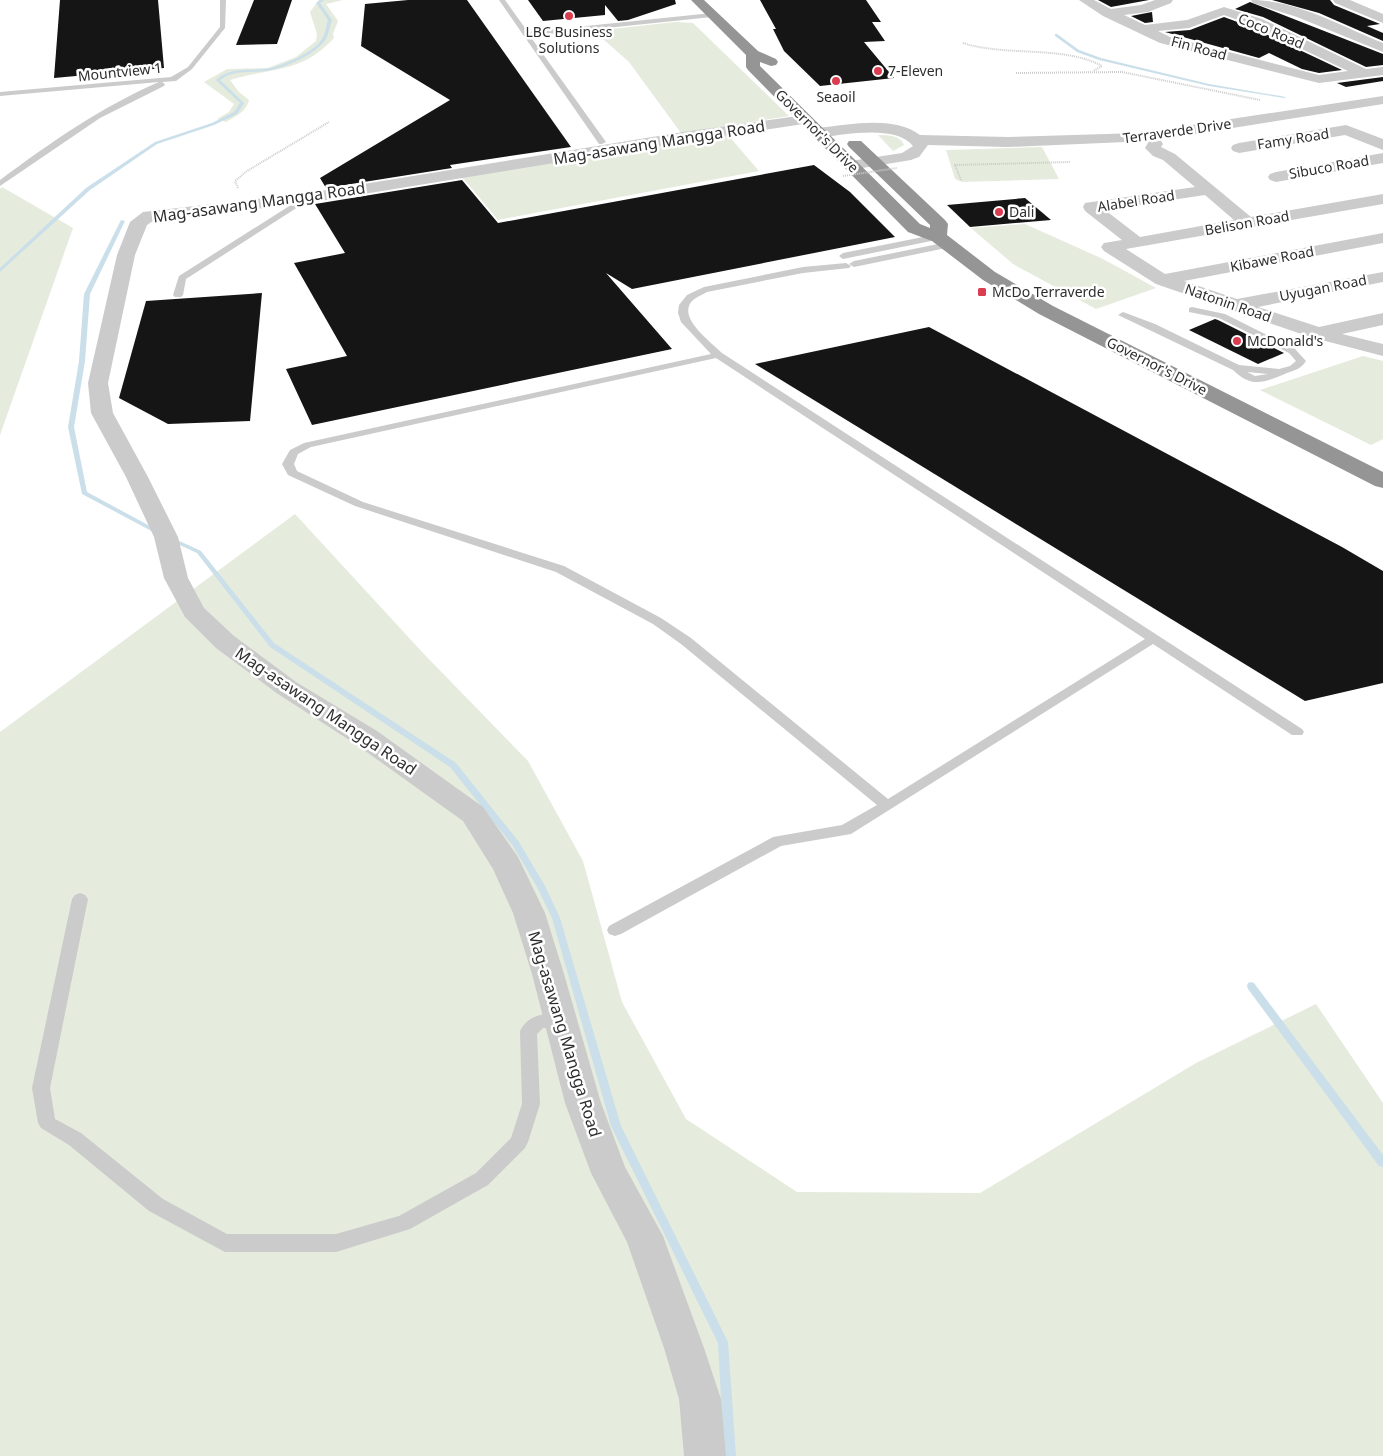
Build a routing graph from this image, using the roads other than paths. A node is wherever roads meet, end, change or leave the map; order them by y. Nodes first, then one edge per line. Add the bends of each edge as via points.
1 (223, 0) edge
2 (502, 0) edge
3 (697, 0) edge
4 (1085, 0) edge
5 (1167, 0) edge
6 (1257, 0) edge
7 (1339, 0) edge
8 (710, 13) junction
9 (1108, 13) junction
10 (1085, 17) dead end
11 (1383, 19) edge
12 (1144, 30) junction
13 (526, 32) junction
14 (1212, 40) dead end
15 (1185, 45) junction
16 (1257, 48) dead end
17 (1383, 48) edge
18 (753, 54) junction
19 (1277, 69) junction
20 (1383, 71) edge
21 (782, 72) dead end
22 (1365, 74) junction
23 (173, 79) junction
24 (0, 94) edge
25 (1383, 100) edge
26 (830, 120) dead end
27 (812, 126) junction
28 (842, 131) junction
29 (1152, 141) junction
30 (602, 142) dead end
31 (919, 143) junction
32 (1383, 145) edge
33 (1383, 158) edge
34 (873, 161) junction
35 (846, 170) junction
36 (1276, 177) junction
37 (0, 184) edge
38 (1290, 188) dead end
39 (1208, 190) junction
40 (308, 198) junction
41 (1304, 199) dead end
42 (1383, 199) edge
43 (1319, 210) junction
44 (1248, 223) junction
45 (1383, 238) edge
46 (943, 241) junction
47 (1138, 242) junction
48 (1110, 247) joint
49 (803, 270) junction
50 (1383, 276) edge
51 (1162, 280) junction
52 (178, 295) dead end
53 (1234, 306) junction
54 (1192, 310) dead end
55 (1123, 315) dead end
56 (1383, 320) edge
57 (1317, 333) junction
58 (1383, 350) edge
59 (718, 355) junction
60 (1237, 368) joint
61 (1282, 372) joint
62 (1383, 481) edge
63 (1153, 639) junction
64 (1298, 732) dead end
65 (887, 806) junction
66 (80, 899) dead end
67 (615, 930) dead end
68 (561, 1022) junction
69 (705, 1456) edge

1 - 23 lane, Mountview 1 via 223,27 190,68
2 - 13 lane
3 - 8 highway, Governor's Drive
4 - 9 street, Fin Road
5 - 9 street via 1143,9
6 - 17 street via 1302,14
7 - 11 street
8 - 13 lane
8 - 18 highway, Governor's Drive
9 - 10 street
9 - 12 street, Fin Road
12 - 15 street, Fin Road
12 - 22 street, Coco Road via 1189,24 1224,11 1257,22
13 - 30 lane
14 - 15 street
15 - 19 street, Fin Road
16 - 19 street via 1288,64
18 - 21 highway, Governor's Drive
18 - 27 highway, Governor's Drive via 753,67
19 - 22 street, Fin Road via 1319,79
20 - 22 street, Fin Road
23 - 24 lane, Mountview 1
23 - 37 lane via 106,112
25 - 29 street, Terraverde Drive
26 - 28 highway, Governor's Drive
27 - 28 street, Terraverde Drive
27 - 35 highway, Governor's Drive
27 - 40 street, Mag-asawang Mangga Road via 673,139
28 - 31 street, Terraverde Drive via 889,129 901,131
28 - 34 highway, Governor's Drive
29 - 31 street, Terraverde Drive
29 - 39 street via 1153,148 1169,157
31 - 34 street, Terraverde Drive via 913,154
32 - 36 street, Famy Road via 1346,130 1239,148
33 - 36 street, Sibuco Road
34 - 35 street, Terraverde Drive
34 - 46 highway, Governor's Drive via 939,224
35 - 46 highway, Governor's Drive via 914,228
36 - 38 street
39 - 44 street
39 - 47 street, Alabel Road via 1091,207
40 - 52 lane via 182,278
40 - 68 street, Mag-asawang Mangga Road via 150,216 139,222 126,255 98,383 102,413 166,537 176,578 194,612 224,642 287,688 367,738 473,814 507,865 528,913
41 - 43 street
42 - 43 street, Belison Road
43 - 44 street, Belison Road
44 - 47 street, Belison Road
45 - 51 street, Kibawe Road
46 - 49 lane via 850,265
46 - 49 lane via 840,256
46 - 62 highway, Governor's Drive via 989,276 1038,305
47 - 48 street, Belison Road
48 - 51 street, Natonin Road
49 - 59 lane via 693,294 682,308 682,317
50 - 53 street, Uyugan Road
51 - 53 street, Natonin Road
53 - 57 street, Natonin Road
54 - 61 lane via 1222,316 1299,356 1298,366
55 - 60 lane
56 - 57 street
57 - 58 street, Natonin Road
59 - 63 lane
59 - 65 lane via 308,445 294,452 288,464 292,473 359,504 560,569 657,621 686,641
60 - 61 lane
63 - 64 lane
63 - 65 lane
65 - 67 lane via 846,830 778,841
66 - 68 lane via 41,1088 47,1123 75,1139 156,1205 226,1243 336,1243 403,1223 482,1179 519,1142 531,1104 528,1031 539,1021
68 - 69 street, Mag-asawang Mangga Road via 583,1103 608,1173 644,1236 684,1348 700,1398

